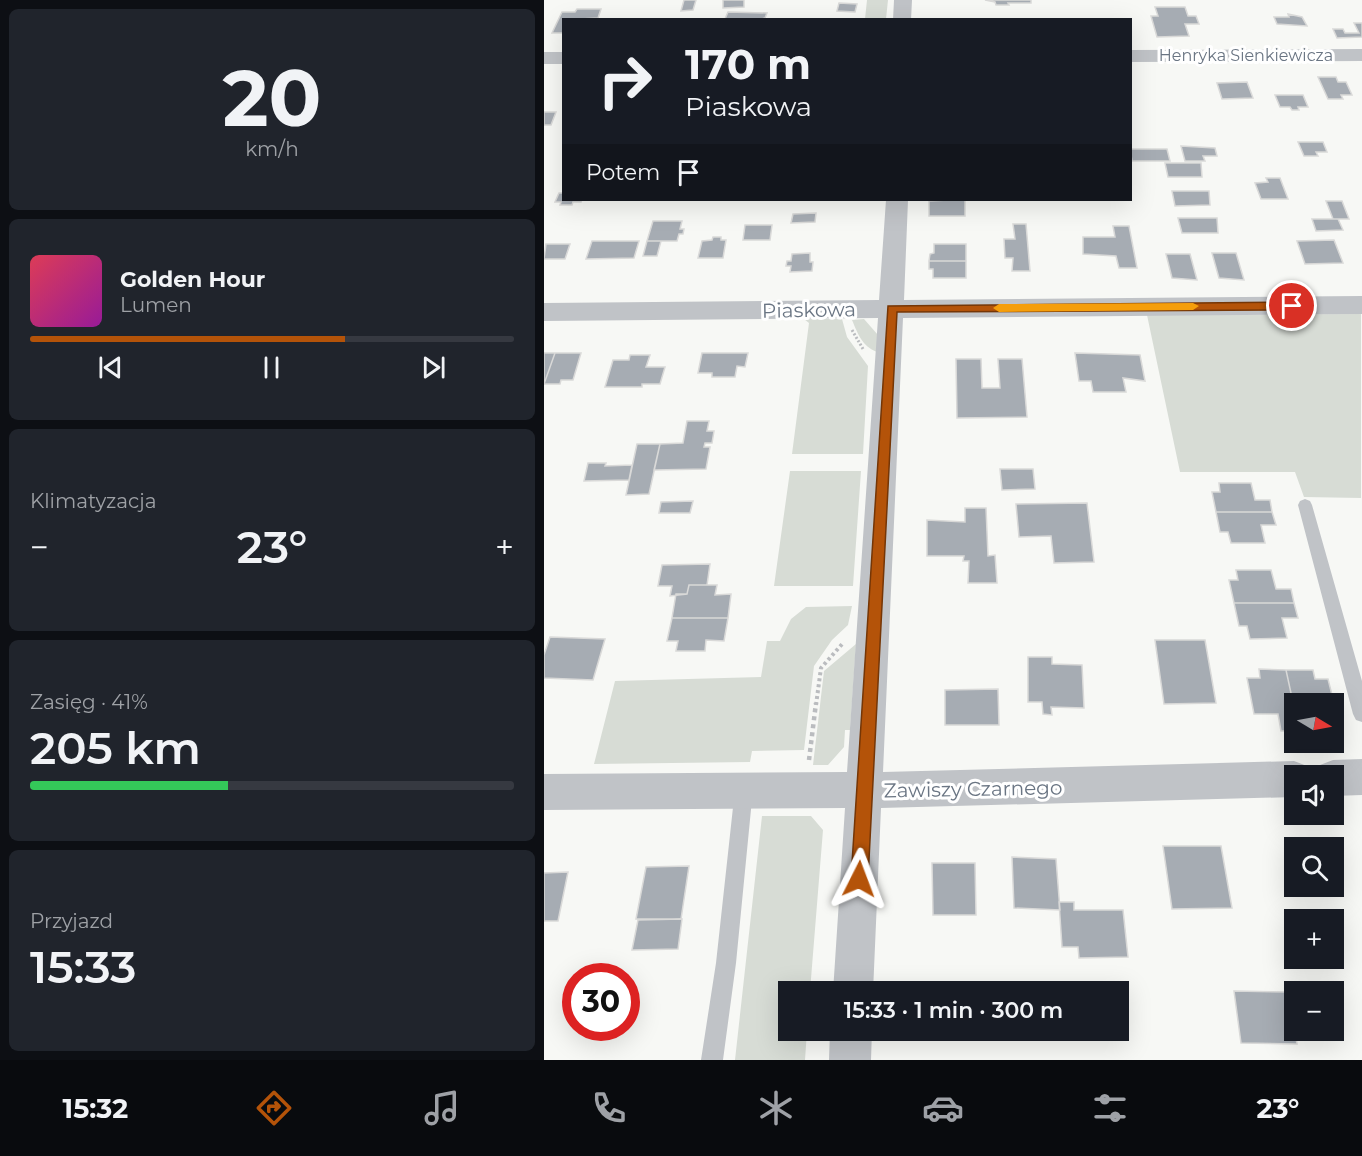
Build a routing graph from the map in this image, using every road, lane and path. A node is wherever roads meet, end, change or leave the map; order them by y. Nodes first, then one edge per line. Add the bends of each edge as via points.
1 (903, 0) edge
2 (902, 18) edge
3 (1362, 55) edge
4 (1132, 56) edge
5 (544, 58) edge
6 (562, 58) edge
7 (897, 201) edge
8 (1362, 305) edge
9 (892, 309) junction
10 (544, 312) edge
11 (1305, 505) dead end
12 (1362, 714) edge
13 (1362, 777) edge
14 (1344, 778) edge
15 (1284, 779) edge
16 (744, 789) junction
17 (864, 790) junction
18 (544, 792) edge
19 (854, 981) edge
20 (851, 1041) edge
21 (712, 1060) edge
22 (850, 1060) edge

1 - 2 street
3 - 4 street, Henryka Sienkiewicza
5 - 6 street
7 - 9 street
8 - 9 street, Piaskowa
9 - 10 street, Piaskowa
9 - 17 street
11 - 12 lane
13 - 14 street
15 - 17 street, Zawiszy Czarnego
16 - 17 street, Zawiszy Czarnego
16 - 18 street, Zawiszy Czarnego
16 - 21 lane
17 - 19 street
20 - 22 street

